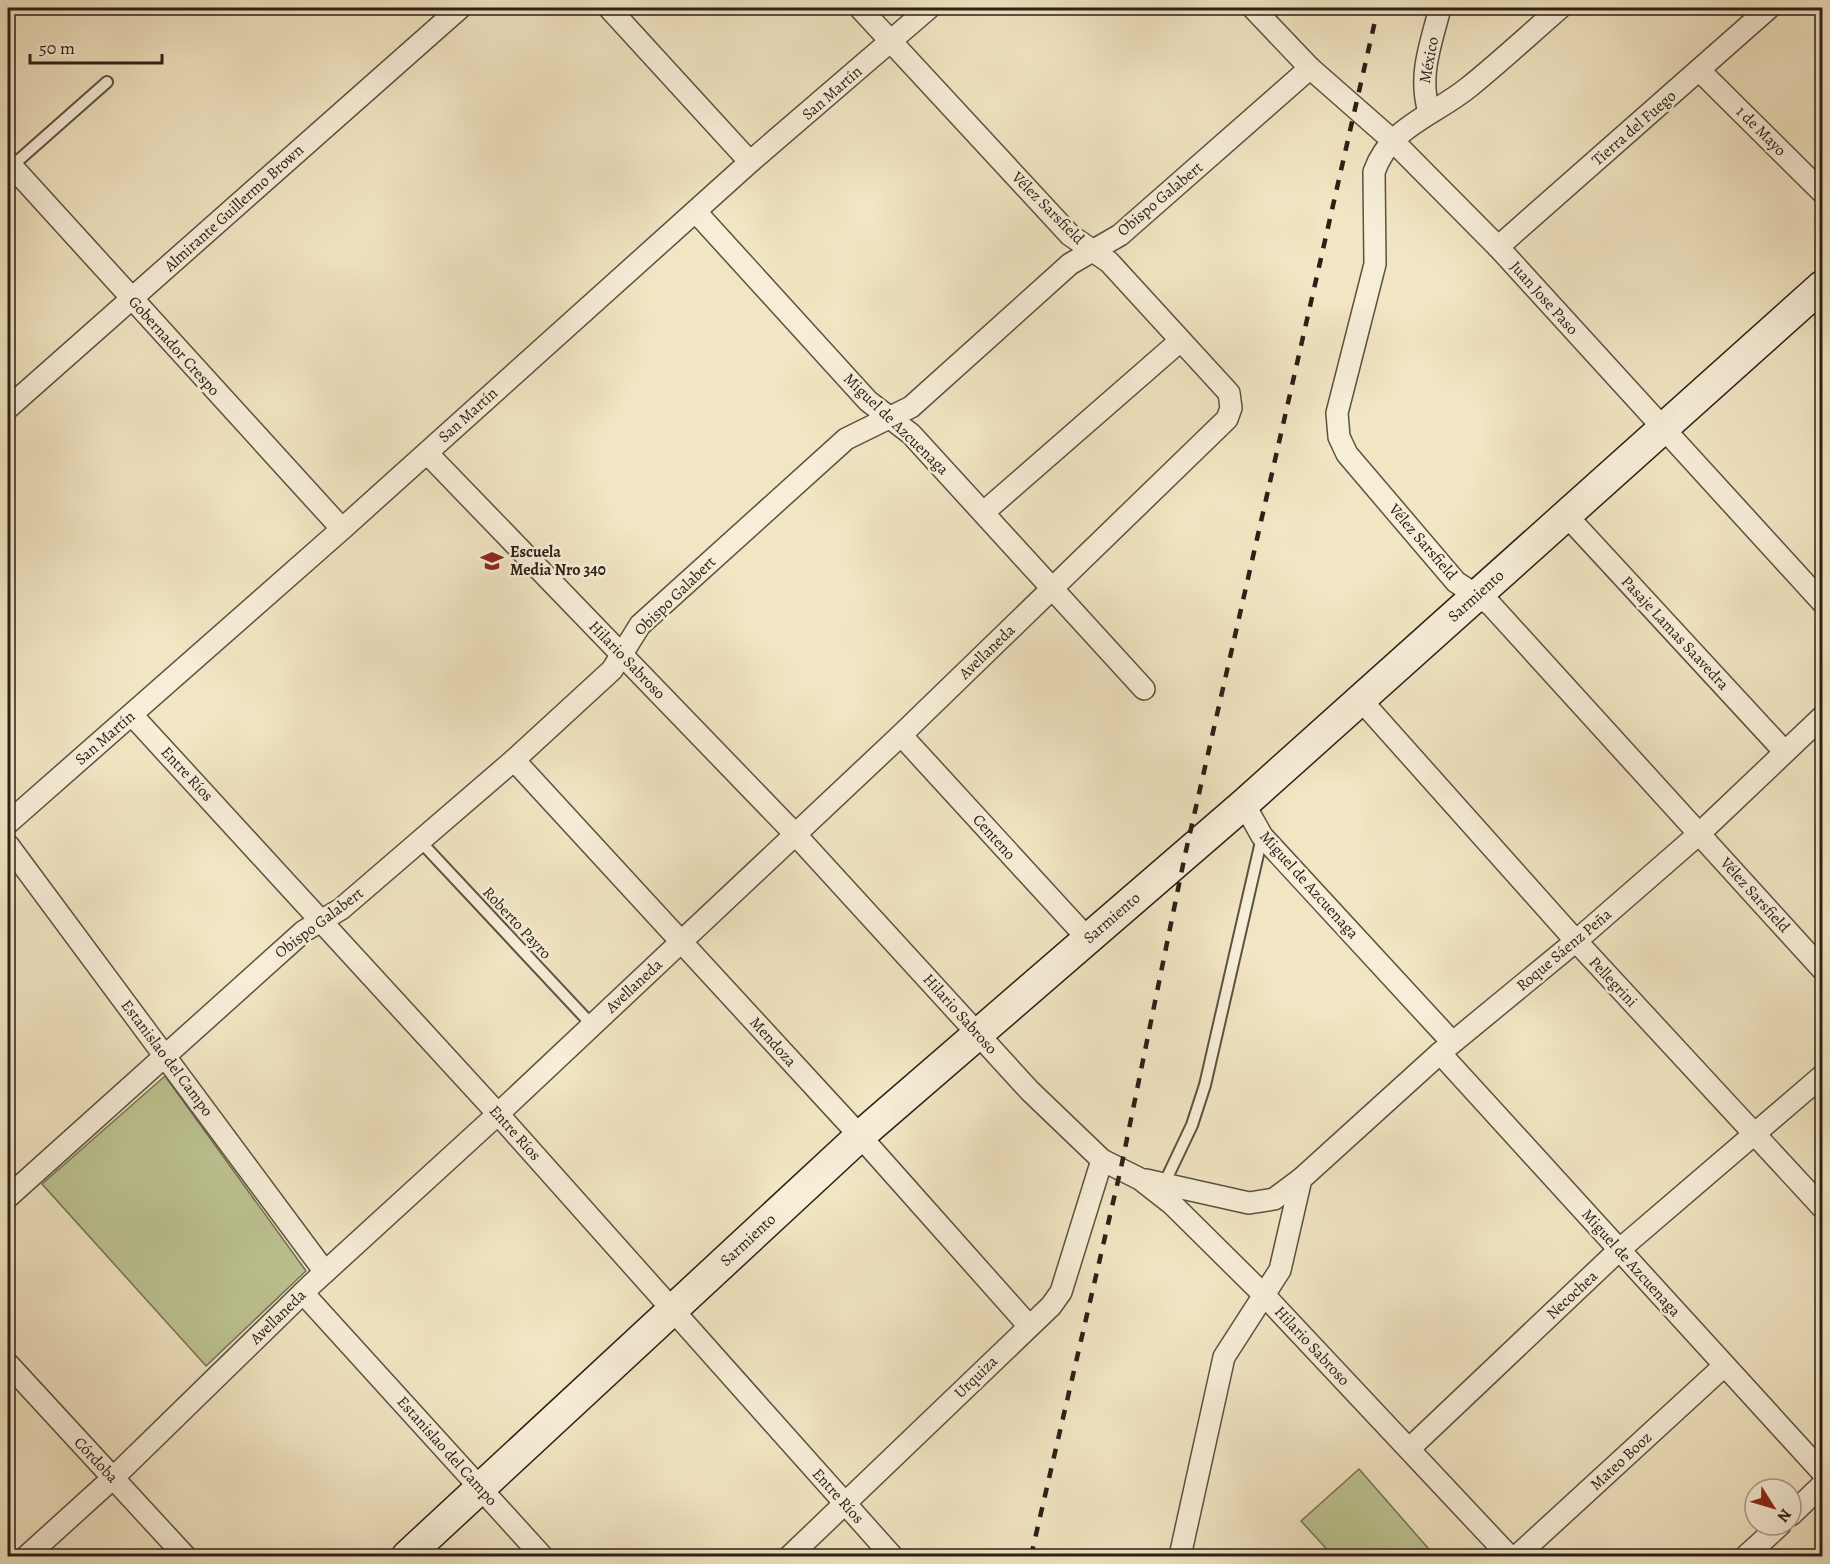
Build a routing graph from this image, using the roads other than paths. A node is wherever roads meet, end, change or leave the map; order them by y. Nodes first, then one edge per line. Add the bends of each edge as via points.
1 (460, 8) edge
2 (609, 8) edge
3 (860, 8) edge
4 (928, 8) edge
5 (1253, 8) edge
6 (1440, 8) edge
7 (1560, 8) edge
8 (1769, 8) edge
9 (891, 42) junction
10 (1310, 68) junction
11 (1700, 70) junction
12 (107, 82) dead end
13 (1429, 112) junction
14 (1392, 140) junction
15 (750, 162) junction
16 (10, 164) edge
17 (1822, 192) edge
18 (696, 212) junction
19 (1498, 247) junction
20 (1091, 250) junction
21 (1822, 286) edge
22 (131, 299) junction
23 (1180, 341) junction
24 (8, 408) edge
25 (1231, 408) joint
26 (888, 417) junction
27 (1662, 429) junction
28 (427, 453) junction
29 (984, 512) junction
30 (1566, 515) junction
31 (342, 529) junction
32 (1052, 588) junction
33 (1477, 596) junction
34 (1822, 602) edge
35 (620, 654) junction
36 (1144, 689) dead end
37 (1360, 699) junction
38 (132, 715) junction
39 (1822, 717) edge
40 (901, 735) junction
41 (1784, 751) junction
42 (514, 760) junction
43 (1244, 804) junction
44 (8, 823) edge
45 (1700, 833) junction
46 (795, 834) junction
47 (1262, 836) junction
48 (420, 842) junction
49 (8, 845) edge
50 (323, 921) junction
51 (1088, 939) junction
52 (681, 941) junction
53 (1576, 941) junction
54 (1822, 969) edge
55 (592, 1025) junction
56 (978, 1033) junction
57 (1446, 1047) junction
58 (165, 1054) junction
59 (1822, 1076) edge
60 (498, 1114) junction
61 (1753, 1133) junction
62 (860, 1136) junction
63 (1102, 1160) junction
64 (1140, 1179) junction
65 (1300, 1179) junction
66 (1164, 1184) junction
67 (8, 1197) edge
68 (1822, 1207) edge
69 (1619, 1250) junction
70 (325, 1272) junction
71 (303, 1293) junction
72 (1264, 1295) junction
73 (673, 1310) junction
74 (1029, 1326) junction
75 (8, 1364) edge
76 (1724, 1366) junction
77 (1408, 1449) junction
78 (1822, 1472) edge
79 (113, 1478) junction
80 (1822, 1485) edge
81 (480, 1488) junction
82 (845, 1503) junction
83 (1803, 1503) edge
84 (1767, 1537) edge
85 (27, 1557) edge
86 (185, 1557) edge
87 (407, 1557) edge
88 (542, 1557) edge
89 (790, 1557) edge
90 (892, 1557) edge
91 (1180, 1557) edge
92 (1509, 1557) edge
93 (1517, 1557) edge
94 (1746, 1557) edge

1 - 22 street, Almirante Guillermo Brown
2 - 15 street
3 - 9 street, Vélez Sarsfield
4 - 9 street, San Martín
5 - 10 street, Juan Jose Paso
6 - 13 street, México via 1425,70 1423,91
7 - 13 street via 1468,88
8 - 11 street, Tierra del Fuego
9 - 15 street, San Martín
9 - 20 street, Vélez Sarsfield via 1070,235
10 - 14 street, Juan Jose Paso
10 - 20 street, Obispo Galabert via 1120,235
11 - 17 street, 1 de Mayo
11 - 19 street, Tierra del Fuego
12 - 16 lane
13 - 14 street
14 - 19 street, Juan Jose Paso
14 - 33 street, Vélez Sarsfield via 1374,172 1375,264 1337,413 1339,437 1347,454 1456,582
15 - 18 street, San Martín
16 - 22 street, Gobernador Crespo
18 - 26 street, Miguel de Azcuenaga via 868,401
18 - 28 street, San Martín
19 - 27 street, Juan Jose Paso
20 - 23 street, Vélez Sarsfield via 1109,262
20 - 26 street, Obispo Galabert via 1070,264 911,407
21 - 27 street, Sarmiento
22 - 24 street, Almirante Guillermo Brown
22 - 31 street, Gobernador Crespo
23 - 25 street, Vélez Sarsfield via 1229,393
23 - 29 street
25 - 32 street, Avellaneda via 1227,419
26 - 29 street, Miguel de Azcuenaga via 910,434
26 - 35 street, Obispo Galabert via 846,439 640,625
27 - 30 street, Sarmiento
27 - 34 street, Juan Jose Paso
28 - 31 street, San Martín
28 - 35 street, Hilario Sabroso
29 - 32 street, Miguel de Azcuenaga
30 - 33 street, Sarmiento
30 - 41 street, Pasaje Lamas Saavedra
31 - 38 street, San Martín
32 - 36 street, Miguel de Azcuenaga
32 - 40 street, Avellaneda
33 - 37 street, Sarmiento
33 - 45 street, Vélez Sarsfield via 1491,605
35 - 42 street, Obispo Galabert via 612,670
35 - 46 street, Hilario Sabroso
37 - 43 street, Sarmiento
37 - 53 street, Pellegrini
38 - 44 street, San Martín
38 - 50 street, Entre Ríos
39 - 41 street, Roque Sáenz Peña
40 - 46 street, Avellaneda
40 - 51 street, Centeno
41 - 45 street, Roque Sáenz Peña
42 - 48 street, Obispo Galabert
42 - 52 street, Mendoza
43 - 47 street, Miguel de Azcuenaga
43 - 51 street, Sarmiento
45 - 53 street, Roque Sáenz Peña
45 - 54 street, Vélez Sarsfield
46 - 52 street, Avellaneda
46 - 56 street, Hilario Sabroso
47 - 57 street, Miguel de Azcuenaga
47 - 66 lane via 1206,1085
48 - 50 street, Obispo Galabert
48 - 55 lane, Roberto Payro
49 - 58 street, Estanislao del Campo
50 - 58 street, Obispo Galabert via 304,931
50 - 60 street, Entre Ríos
51 - 56 street, Sarmiento
52 - 55 street, Avellaneda
52 - 62 street, Mendoza
53 - 57 street, Roque Sáenz Peña
53 - 61 street, Pellegrini
55 - 60 street, Avellaneda
56 - 62 street, Sarmiento
56 - 63 street, Hilario Sabroso via 1030,1091
57 - 65 street, Roque Sáenz Peña
57 - 69 street, Miguel de Azcuenaga
58 - 67 street, Obispo Galabert
58 - 70 street, Estanislao del Campo
59 - 61 street, Necochea
60 - 70 street, Avellaneda
60 - 73 street, Entre Ríos
61 - 68 street, Pellegrini
61 - 69 street, Necochea
62 - 73 street, Sarmiento
62 - 74 street, Mendoza
63 - 64 street, Hilario Sabroso
63 - 74 street, Urquiza via 1061,1292
64 - 66 street, Roque Sáenz Peña
64 - 72 street, Hilario Sabroso via 1172,1204
65 - 66 street, Roque Sáenz Peña via 1274,1199 1249,1203
65 - 72 street via 1280,1269
69 - 76 street, Miguel de Azcuenaga
69 - 77 street, Necochea
70 - 71 street, Avellaneda
71 - 79 street, Avellaneda
71 - 81 street, Estanislao del Campo
72 - 77 street, Hilario Sabroso
72 - 91 street via 1224,1357
73 - 81 street, Sarmiento
73 - 82 street, Entre Ríos
74 - 82 street, Urquiza
75 - 79 street, Córdoba
76 - 78 street, Miguel de Azcuenaga
76 - 93 street, Mateo Booz
77 - 92 street, Hilario Sabroso
79 - 85 street, Avellaneda
79 - 86 street, Córdoba
80 - 83 street
81 - 87 street, Sarmiento
81 - 88 street, Estanislao del Campo
82 - 89 street, Urquiza
82 - 90 street, Entre Ríos
84 - 94 street

